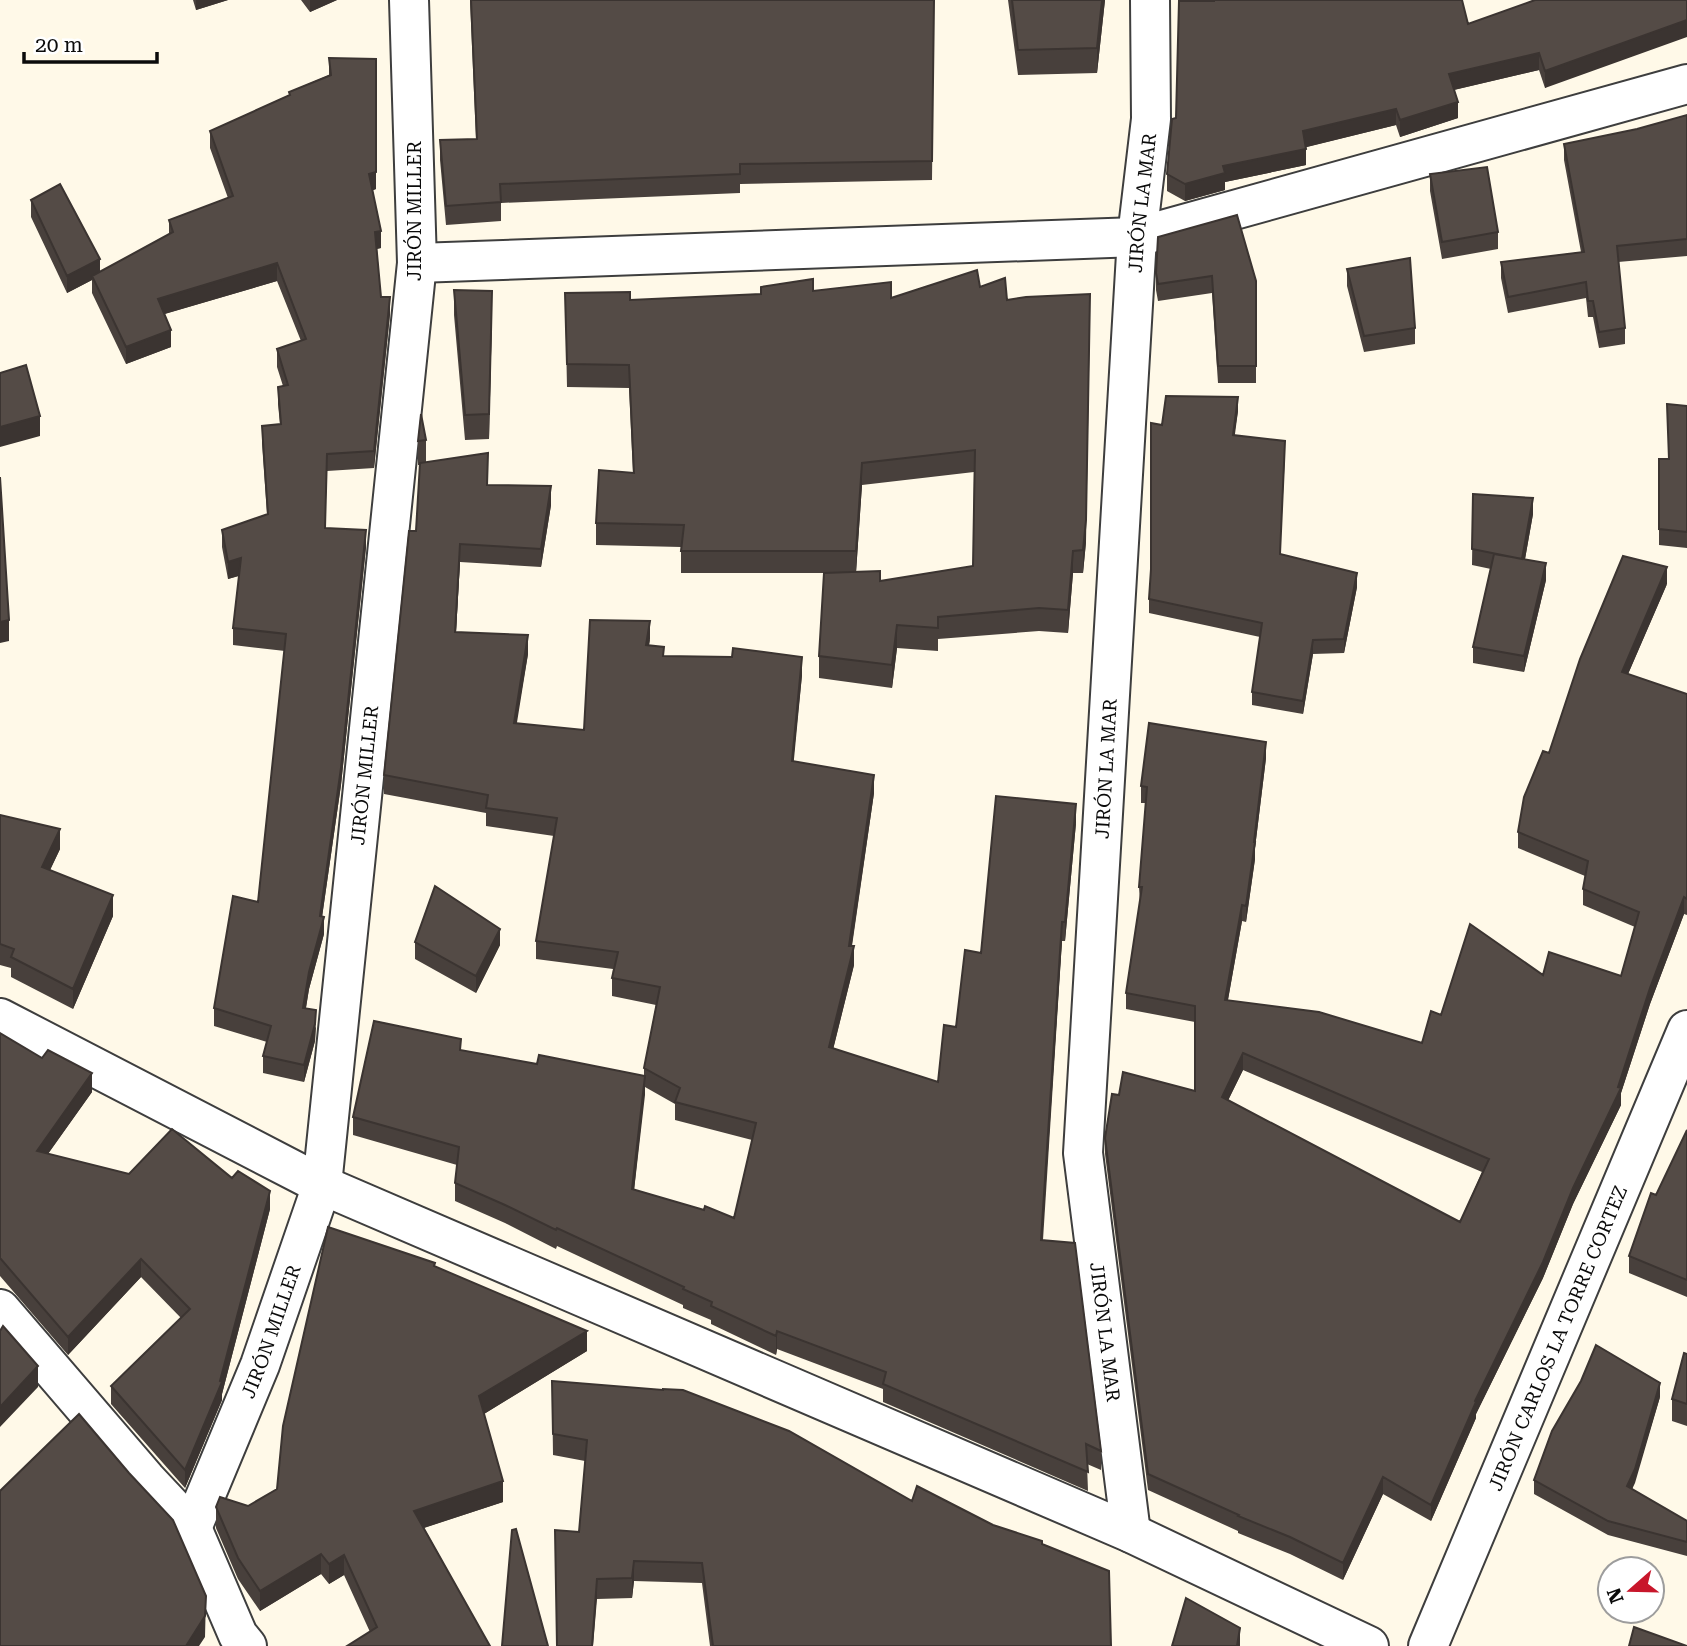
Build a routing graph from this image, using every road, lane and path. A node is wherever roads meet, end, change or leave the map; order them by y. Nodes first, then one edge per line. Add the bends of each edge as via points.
1 (410, 0) edge
2 (1150, 0) edge
3 (1687, 84) edge
4 (1137, 237) junction
5 (418, 263) junction
6 (0, 1018) edge
7 (1687, 1030) edge
8 (322, 1185) junction
9 (0, 1309) edge
10 (192, 1528) junction
11 (1131, 1533) junction
12 (237, 1642) edge
13 (1369, 1646) edge
14 (1428, 1646) edge

1 - 5 street, JIRÓN MILLER
2 - 4 street, JIRÓN LA MAR via 1151,119
3 - 4 street
4 - 5 street
4 - 11 street, JIRÓN LA MAR via 1083,1153
5 - 8 street, JIRÓN MILLER
6 - 8 street
7 - 14 street, JIRÓN CARLOS LA TORRE CORTEZ
8 - 10 street, JIRÓN MILLER via 260,1364
8 - 11 street
9 - 10 street
10 - 12 street
11 - 13 street

